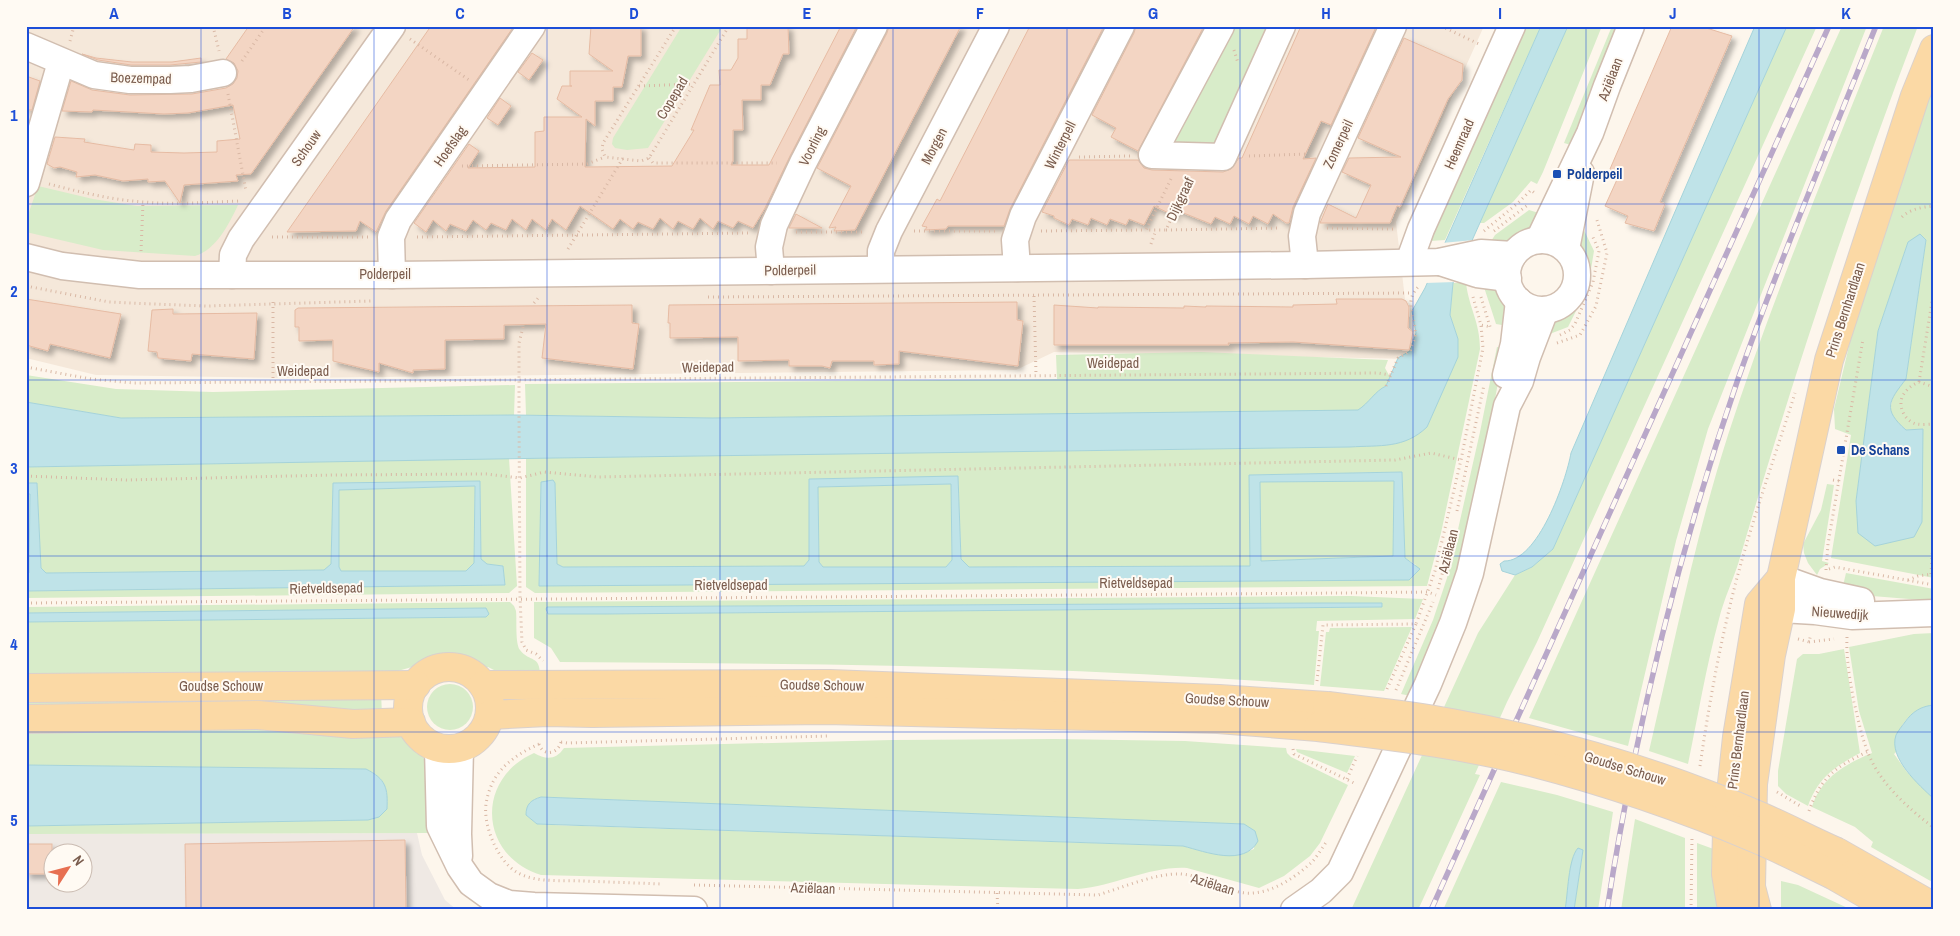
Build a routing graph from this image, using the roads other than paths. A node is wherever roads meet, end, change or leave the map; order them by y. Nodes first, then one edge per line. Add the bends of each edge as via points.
1 (392, 26) edge
2 (532, 26) edge
3 (874, 26) edge
4 (996, 26) edge
5 (1121, 26) edge
6 (1221, 26) edge
7 (1282, 26) edge
8 (1392, 26) edge
9 (1512, 26) edge
10 (1632, 26) edge
11 (26, 46) edge
12 (1934, 48) edge
13 (61, 62) junction
14 (232, 68) road end
15 (27, 181) edge
16 (1547, 208) junction
17 (1539, 240) junction
18 (1566, 249) junction
19 (26, 258) edge
20 (1305, 265) junction
21 (1455, 266) junction
22 (1016, 268) junction
23 (881, 269) junction
24 (771, 270) junction
25 (392, 274) junction
26 (232, 275) junction
27 (1513, 278) junction
28 (1545, 310) junction
29 (1508, 332) junction
30 (1781, 578) junction
31 (1770, 607) junction
32 (1927, 613) edge
33 (416, 685) junction
34 (483, 685) junction
35 (26, 688) edge
36 (1321, 705) junction
37 (490, 715) junction
38 (26, 718) edge
39 (411, 722) junction
40 (449, 748) junction
41 (1835, 863) junction
42 (1934, 907) edge
43 (694, 910) edge
44 (1294, 910) edge
45 (1732, 910) edge
46 (1757, 910) edge
47 (1894, 910) edge

1 - 26 street, Schouw via 256,205 233,256
2 - 25 street, Hoefslag via 398,220 391,237
3 - 24 street, Voorling via 771,233
4 - 23 street, Morgen via 889,231 881,251
5 - 22 street, Winterpell via 1023,216 1015,240
6 - 7 street, Dijkgraaf via 1152,155 1202,157
8 - 20 street, Zomerpeil via 1306,213 1302,236
9 - 21 street, Heemraad via 1421,229
10 - 16 street, Aziëlaan via 1590,133
11 - 13 street, Boezempad
12 - 30 main road, Prins Bernhardlaan via 1915,96 1829,360
13 - 14 street, Boezempad via 94,75 130,80 184,79
13 - 15 street
16 - 17 street, Aziëlaan
16 - 18 street, Aziëlaan
17 - 18 street via 1553,241
17 - 27 street via 1524,244
18 - 28 street via 1575,261 1576,283 1565,302
19 - 26 street, Polderpeil via 62,266 140,275
20 - 21 street, Polderpeil
20 - 22 street, Polderpeil
21 - 27 street, Polderpeil
22 - 23 street, Polderpeil
23 - 24 street, Polderpeil
24 - 25 street, Polderpeil via 551,285
25 - 26 street, Polderpeil
27 - 28 street via 1536,309
27 - 29 street, Aziëlaan
28 - 29 street, Aziëlaan
29 - 44 street, Aziëlaan via 1520,381 1507,406 1470,573 1453,623 1340,872 1321,891
30 - 31 main road, Prins Bernhardlaan
30 - 32 street, Nieuwedijk via 1820,592
31 - 32 street, Nieuwedijk via 1852,616
31 - 45 main road, Prins Bernhardlaan via 1737,738 1727,830 1726,874
31 - 46 main road, Prins Bernhardlaan via 1771,655 1753,784 1751,887
33 - 34 main road via 430,672 450,668 468,672
33 - 35 main road, Goudse Schouw
33 - 39 main road via 409,703
34 - 36 main road, Goudse Schouw via 830,684 1219,698
34 - 37 main road via 490,702
36 - 37 main road, Goudse Schouw via 1218,719 826,710
36 - 41 main road, Goudse Schouw, bridge via 1450,723 1523,738 1622,765 1761,817
37 - 40 main road via 478,738
38 - 39 main road via 258,715 353,724
39 - 40 main road via 424,741
40 - 43 street via 440,826 471,883 490,896 509,904
41 - 42 main road, Goudse Schouw
41 - 47 main road, Goudse Schouw

